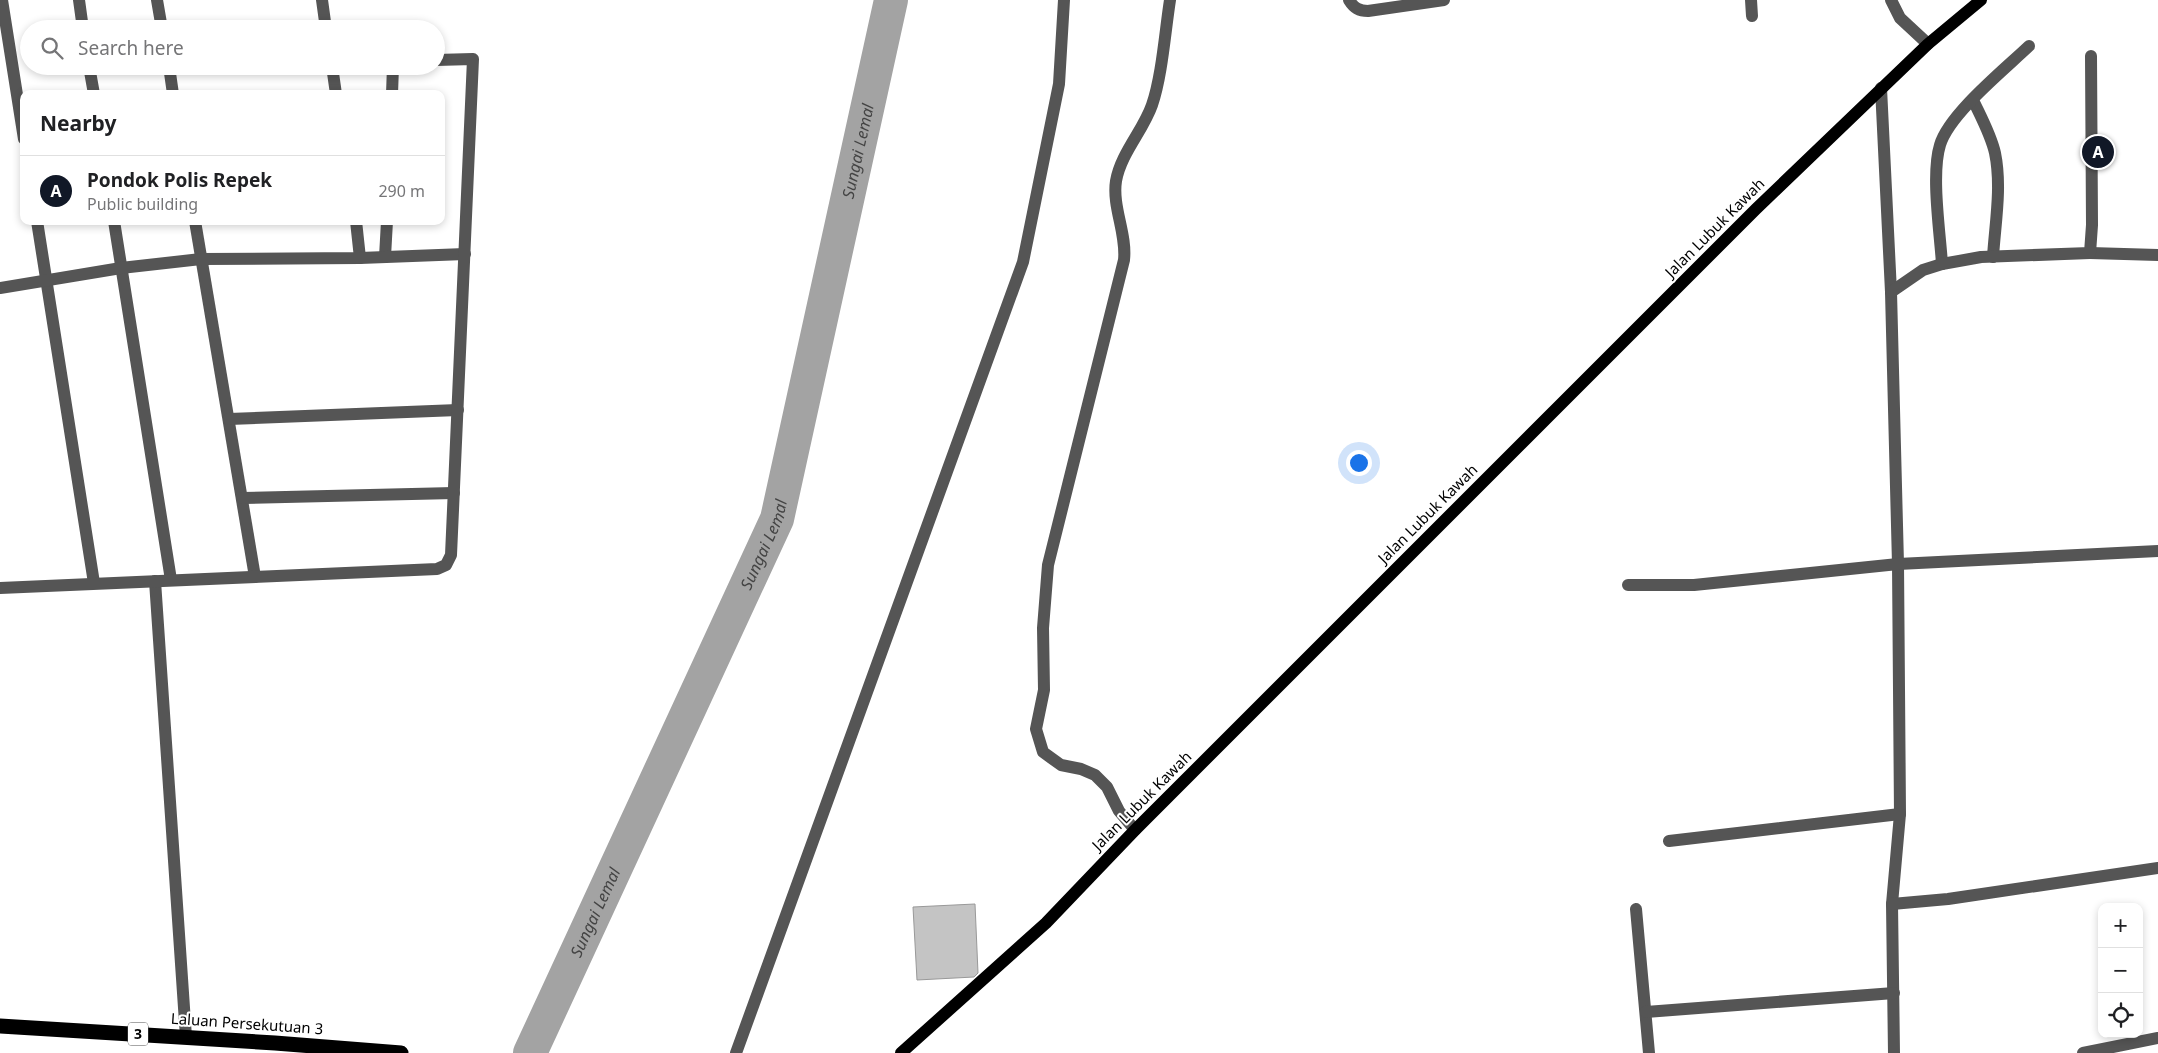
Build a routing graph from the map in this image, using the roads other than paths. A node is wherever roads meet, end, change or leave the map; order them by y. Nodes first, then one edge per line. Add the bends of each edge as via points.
1 (2, 0) edge
2 (79, 0) edge
3 (157, 0) edge
4 (322, 0) edge
5 (1064, 0) edge
6 (1170, 0) edge
7 (1349, 0) edge
8 (1444, 0) edge
9 (1751, 0) edge
10 (1891, 0) edge
11 (1981, 0) edge
12 (1752, 16) dead end
13 (82, 20) edge
14 (160, 20) edge
15 (325, 20) edge
16 (1928, 44) junction
17 (2029, 46) dead end
18 (2091, 56) dead end
19 (445, 60) edge
20 (91, 75) edge
21 (170, 75) edge
22 (333, 75) edge
23 (393, 75) edge
24 (1881, 88) junction
25 (93, 90) edge
26 (172, 90) edge
27 (335, 90) edge
28 (392, 90) edge
29 (1973, 100) junction
30 (20, 114) edge
31 (38, 225) edge
32 (115, 225) edge
33 (196, 225) edge
34 (356, 225) edge
35 (387, 225) edge
36 (2090, 253) junction
37 (465, 254) junction
38 (2158, 254) edge
39 (1993, 257) junction
40 (360, 258) junction
41 (385, 258) junction
42 (201, 259) junction
43 (1942, 264) junction
44 (121, 268) junction
45 (46, 281) junction
46 (0, 288) edge
47 (1891, 292) junction
48 (458, 410) junction
49 (229, 419) junction
50 (454, 493) junction
51 (242, 498) junction
52 (2158, 551) edge
53 (1898, 564) junction
54 (255, 577) junction
55 (171, 580) junction
56 (155, 581) junction
57 (94, 584) junction
58 (1628, 585) dead end
59 (0, 588) edge
60 (1900, 814) junction
61 (1136, 830) junction
62 (1669, 841) dead end
63 (2158, 868) edge
64 (1892, 904) junction
65 (1636, 909) dead end
66 (1894, 993) junction
67 (1646, 1012) junction
68 (0, 1026) edge
69 (186, 1037) junction
70 (2158, 1038) edge
71 (401, 1053) edge
72 (736, 1053) edge
73 (901, 1053) edge
74 (1649, 1053) edge
75 (1894, 1053) edge
76 (2082, 1053) edge

1 - 30 street
2 - 13 street
3 - 14 street
4 - 15 street
5 - 72 street via 1059,84 1022,262
6 - 61 street via 1152,105 1116,181 1124,260 1048,564 1042,628 1044,690 1036,728 1042,752 1061,765 1095,775 1107,788 1119,812
7 - 8 street via 1361,11
9 - 12 street
10 - 16 street via 1900,18
11 - 16 main road, Jalan Lubuk Kawah
16 - 24 main road, Jalan Lubuk Kawah
17 - 29 street
18 - 36 street
19 - 37 street via 473,59
20 - 25 street
21 - 26 street
22 - 27 street
23 - 28 street
24 - 47 street
24 - 61 main road, Jalan Lubuk Kawah via 1521,443
29 - 39 street via 1997,162
29 - 43 street via 1945,134 1937,159
31 - 45 street
32 - 44 street
33 - 42 street
34 - 40 street
35 - 41 street
36 - 38 street
36 - 39 street
37 - 41 street
37 - 48 street
39 - 43 street
40 - 41 street
40 - 42 street
42 - 44 street
42 - 49 street
43 - 47 street via 1923,270
44 - 45 street
44 - 55 street
45 - 46 street
45 - 57 street
47 - 53 street
48 - 49 street
48 - 50 street
49 - 51 street
50 - 51 street
50 - 54 street via 451,555 446,565 437,569
51 - 54 street
52 - 53 street
53 - 58 street via 1694,585
53 - 60 street
54 - 55 street
55 - 56 street
56 - 57 street
56 - 69 street
57 - 59 street
60 - 62 street
60 - 64 street
61 - 73 main road, Jalan Lubuk Kawah via 1046,923
63 - 64 street via 1948,900
64 - 66 street
65 - 67 street
66 - 67 street
66 - 75 street
67 - 74 street
68 - 69 highway, Laluan Persekutuan 3 / 3
69 - 71 highway, Laluan Persekutuan 3 / 3
70 - 76 street

